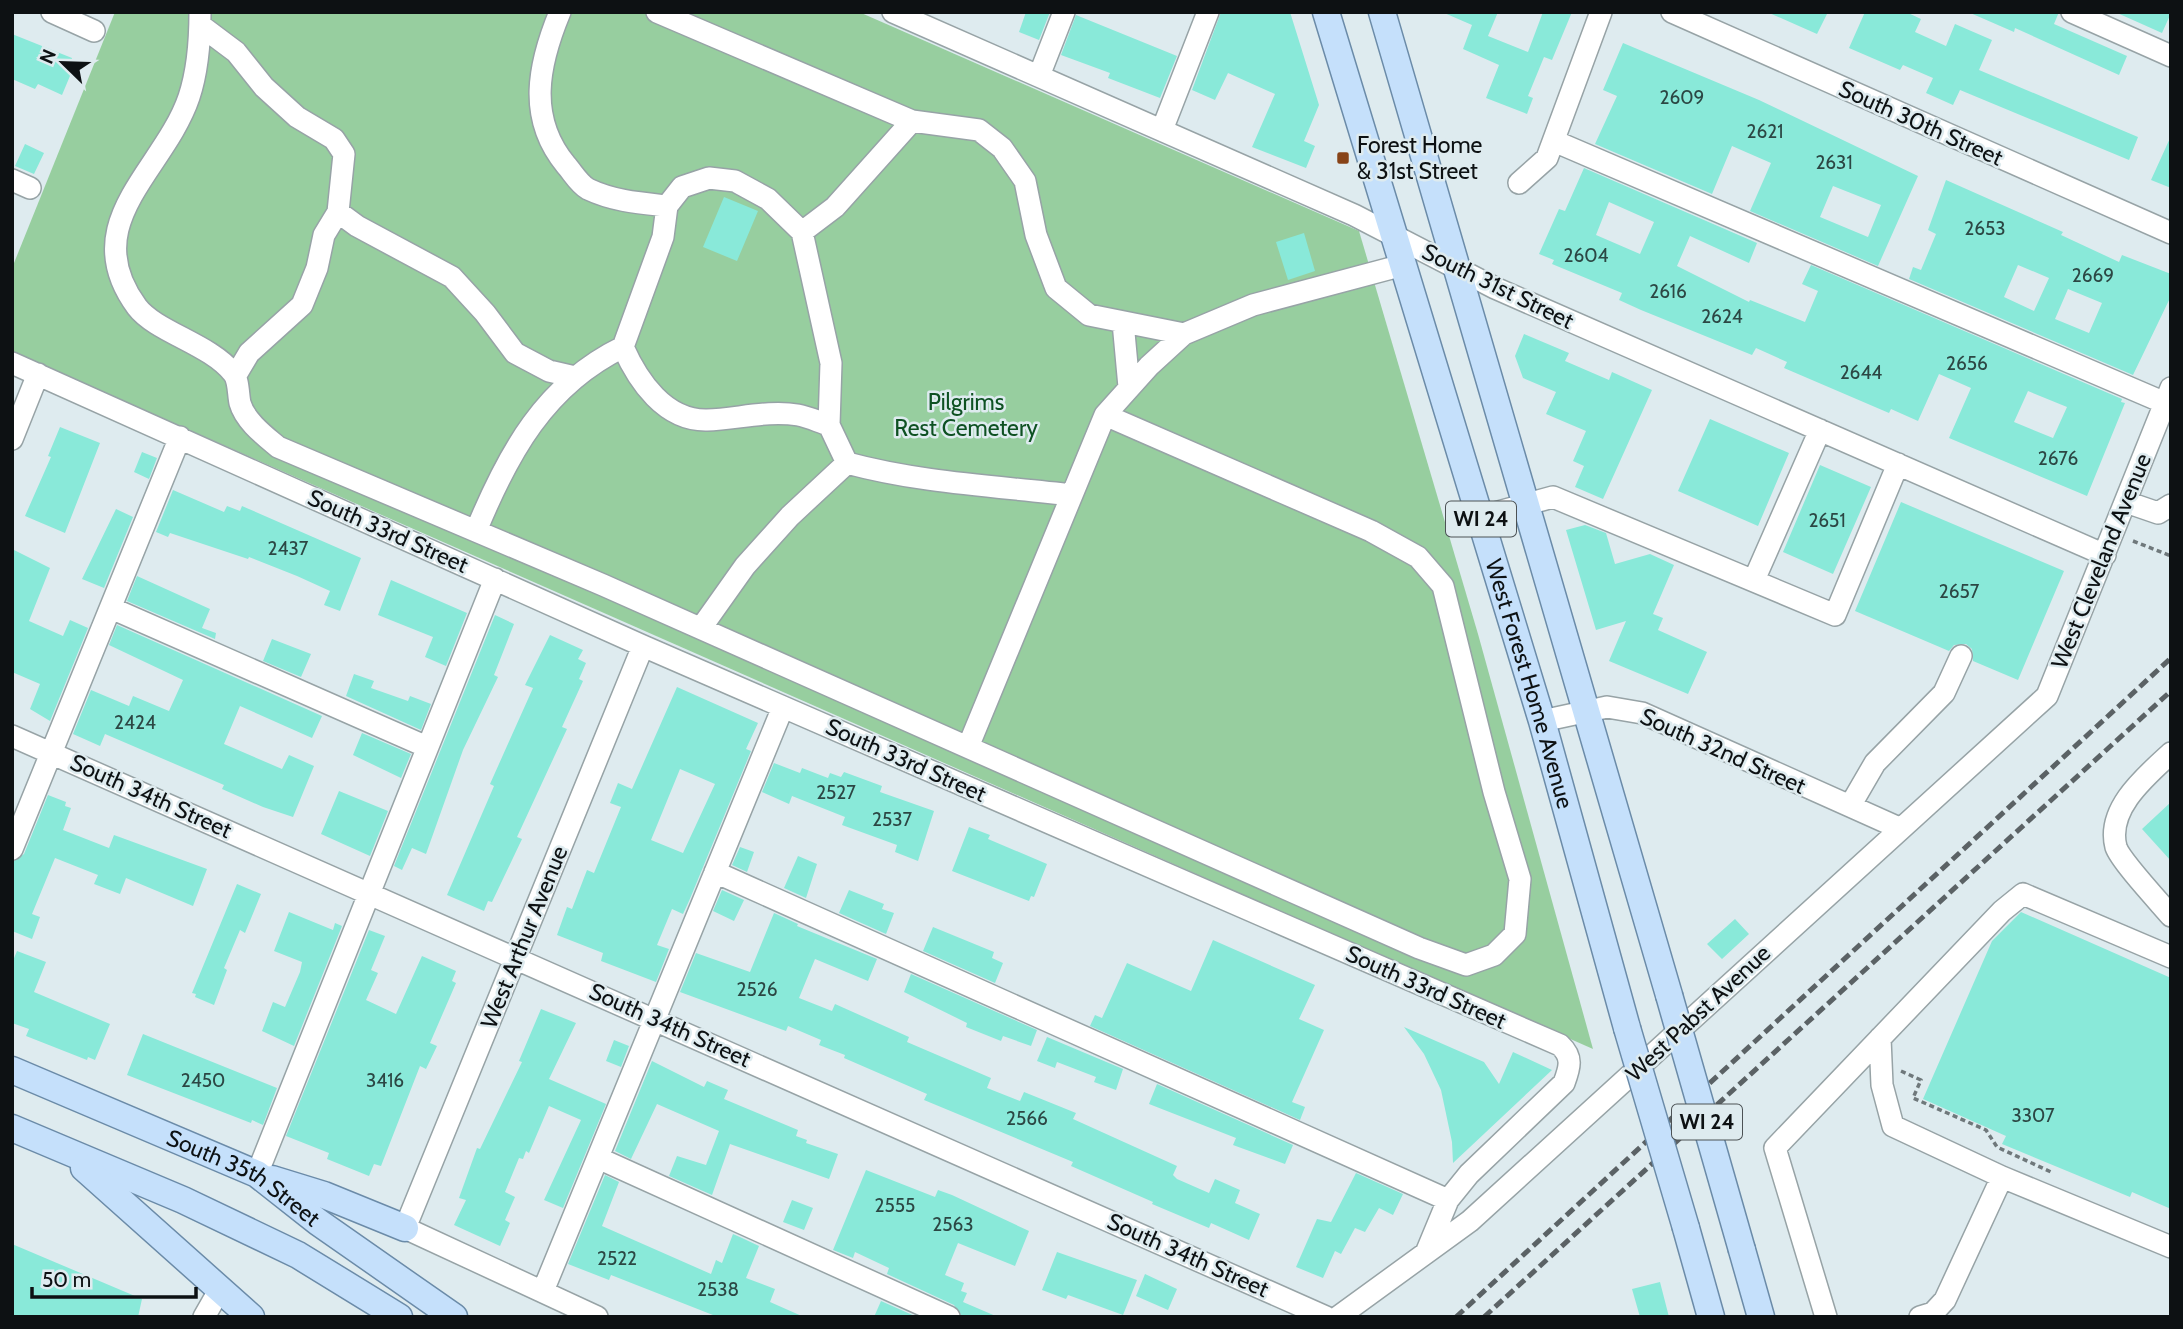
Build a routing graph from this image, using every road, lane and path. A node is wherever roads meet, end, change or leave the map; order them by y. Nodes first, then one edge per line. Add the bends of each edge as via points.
1 (52, 12) edge
2 (559, 12) edge
3 (657, 12) edge
4 (893, 12) edge
5 (1064, 12) edge
6 (1208, 12) edge
7 (1326, 12) edge
8 (1382, 12) edge
9 (1601, 12) edge
10 (1672, 12) edge
11 (2072, 12) edge
12 (200, 19) edge
13 (93, 31) dead end
14 (2171, 56) edge
15 (1039, 76) junction
16 (912, 121) junction
17 (1162, 130) junction
18 (1554, 141) junction
19 (1519, 183) dead end
20 (667, 206) junction
21 (338, 212) junction
22 (802, 232) junction
23 (2171, 233) edge
24 (1392, 234) junction
25 (1403, 265) junction
26 (1457, 268) junction
27 (1123, 322) junction
28 (1184, 334) junction
29 (624, 347) junction
30 (12, 363) edge
31 (38, 374) junction
32 (236, 375) junction
33 (575, 377) junction
34 (1129, 387) junction
35 (2168, 396) edge
36 (1105, 415) junction
37 (829, 425) junction
38 (1820, 430) junction
39 (180, 437) junction
40 (12, 439) edge
41 (847, 463) junction
42 (1898, 464) junction
43 (1072, 495) junction
44 (2126, 502) junction
45 (1525, 504) junction
46 (2171, 505) edge
47 (1480, 517) junction
48 (476, 531) junction
49 (2131, 540) dead end
50 (2105, 555) junction
51 (2171, 556) edge
52 (495, 579) junction
53 (1754, 580) junction
54 (111, 608) junction
55 (701, 628) junction
56 (643, 646) junction
57 (1961, 656) dead end
58 (2047, 695) joint
59 (783, 707) junction
60 (1586, 709) junction
61 (1542, 721) junction
62 (12, 736) edge
63 (427, 747) junction
64 (968, 747) junction
65 (52, 753) junction
66 (2171, 753) edge
67 (1850, 806) junction
68 (1899, 828) junction
69 (12, 849) edge
70 (715, 872) junction
71 (368, 892) junction
72 (2171, 916) edge
73 (516, 956) junction
74 (2171, 957) edge
75 (655, 1019) junction
76 (1880, 1038) junction
77 (1881, 1062) junction
78 (12, 1070) edge
79 (12, 1128) edge
80 (64, 1150) junction
81 (598, 1158) junction
82 (2051, 1172) dead end
83 (257, 1174) junction
84 (2002, 1177) junction
85 (1448, 1200) junction
86 (405, 1228) junction
87 (2171, 1247) edge
88 (1426, 1253) junction
89 (220, 1289) junction
90 (543, 1291) junction
91 (204, 1317) edge
92 (251, 1317) edge
93 (399, 1317) edge
94 (454, 1317) edge
95 (597, 1317) edge
96 (949, 1317) edge
97 (1326, 1317) edge
98 (1338, 1317) edge
99 (1711, 1317) edge
100 (1761, 1317) edge
101 (1826, 1317) edge
102 (1920, 1317) edge

1 - 13 street
2 - 20 street via 544,56 538,109 557,154 584,187 615,200
3 - 16 street
4 - 15 street, South 31st Street
5 - 15 street
6 - 17 street
7 - 24 main road, West Forest Home Avenue / WI 24
8 - 26 main road, West Forest Home Avenue / WI 24
9 - 18 street
10 - 23 street, South 30th Street
11 - 14 street
12 - 21 street via 297,117 334,139 344,154
12 - 32 street via 190,96 169,142 136,185 119,219 115,259 139,310 214,354
15 - 17 street, South 31st Street
16 - 22 street via 835,207
16 - 27 street via 979,130 1002,148 1025,181 1036,234 1056,288 1089,315
17 - 24 street, South 31st Street
18 - 19 street via 1547,158
18 - 35 street
20 - 22 street via 682,187 709,178 735,181 768,200
20 - 29 street via 663,237
21 - 32 street via 324,235 302,305 249,353
21 - 33 street via 452,278 515,353 549,371
22 - 37 street via 831,363
24 - 25 main road, West Forest Home Avenue / WI 24
24 - 26 street, South 31st Street
25 - 28 street via 1253,305
25 - 47 main road, West Forest Home Avenue / WI 24
26 - 38 street, South 31st Street
26 - 45 main road, West Forest Home Avenue / WI 24
27 - 28 street
27 - 34 street
28 - 34 street
29 - 33 street via 592,362
29 - 37 street via 649,391 674,412 705,420 798,415
30 - 31 street, South 33rd Street
31 - 39 street, South 33rd Street
31 - 40 street
32 - 48 street via 241,407 258,431 278,447
33 - 48 street via 523,435 498,477
34 - 36 street
35 - 44 street, West Cleveland Avenue
36 - 43 street
36 - 64 street via 1371,531 1418,557 1443,586 1520,879 1515,934 1494,955 1466,965
37 - 41 street
38 - 42 street, South 31st Street
38 - 53 street
39 - 52 street, South 33rd Street
39 - 54 street
41 - 43 street via 969,486
41 - 55 street via 745,566
42 - 50 street, South 31st Street
42 - 53 street via 1835,615
43 - 64 street
44 - 46 street via 2158,513
44 - 50 street, West Cleveland Avenue
45 - 47 street
45 - 53 street via 1553,497 1566,501
45 - 60 main road, West Forest Home Avenue / WI 24
47 - 61 main road, West Forest Home Avenue / WI 24
48 - 55 street
49 - 51 path
50 - 58 street, West Cleveland Avenue
52 - 56 street, South 33rd Street
52 - 63 street
54 - 63 street
54 - 65 street
55 - 64 street
56 - 59 street, South 33rd Street
56 - 73 street, West Arthur Avenue
57 - 67 street via 1944,692 1887,748
58 - 68 street, West Pabst Avenue
59 - 70 street
59 - 85 street, South 33rd Street via 1560,1045 1568,1052 1570,1063 1564,1083
60 - 61 street, South 32nd Street
60 - 67 street, South 32nd Street via 1642,713
60 - 100 main road, West Forest Home Avenue / WI 24, bridge
61 - 99 main road, West Forest Home Avenue / WI 24, bridge
62 - 65 street, South 34th Street
63 - 71 street
65 - 69 street
65 - 71 street, South 34th Street
66 - 72 street via 2126,800 2115,822 2116,849
67 - 68 street, South 32nd Street
68 - 88 street, West Pabst Avenue via 1521,1177
70 - 75 street
70 - 85 street
71 - 73 street, South 34th Street
71 - 83 street
73 - 75 street, South 34th Street
73 - 86 street, West Arthur Avenue
74 - 76 street via 2023,894 2001,911
75 - 81 street
75 - 97 street, South 34th Street
76 - 77 street
76 - 101 street via 1775,1148
77 - 82 path via 1921,1080 1913,1098 1986,1130 1997,1147
77 - 84 street via 1893,1126
78 - 83 main road, South 35th Street
79 - 80 main road, South 35th Street
80 - 89 main road
80 - 93 main road, South 35th Street via 298,1255
81 - 90 street
81 - 96 street
83 - 86 main road
83 - 94 main road, South 35th Street
84 - 87 street
84 - 102 street via 1945,1300 1933,1313
85 - 88 street, South 33rd Street
86 - 90 street
88 - 98 street, West Pabst Avenue
89 - 91 street
89 - 92 main road
90 - 95 street

